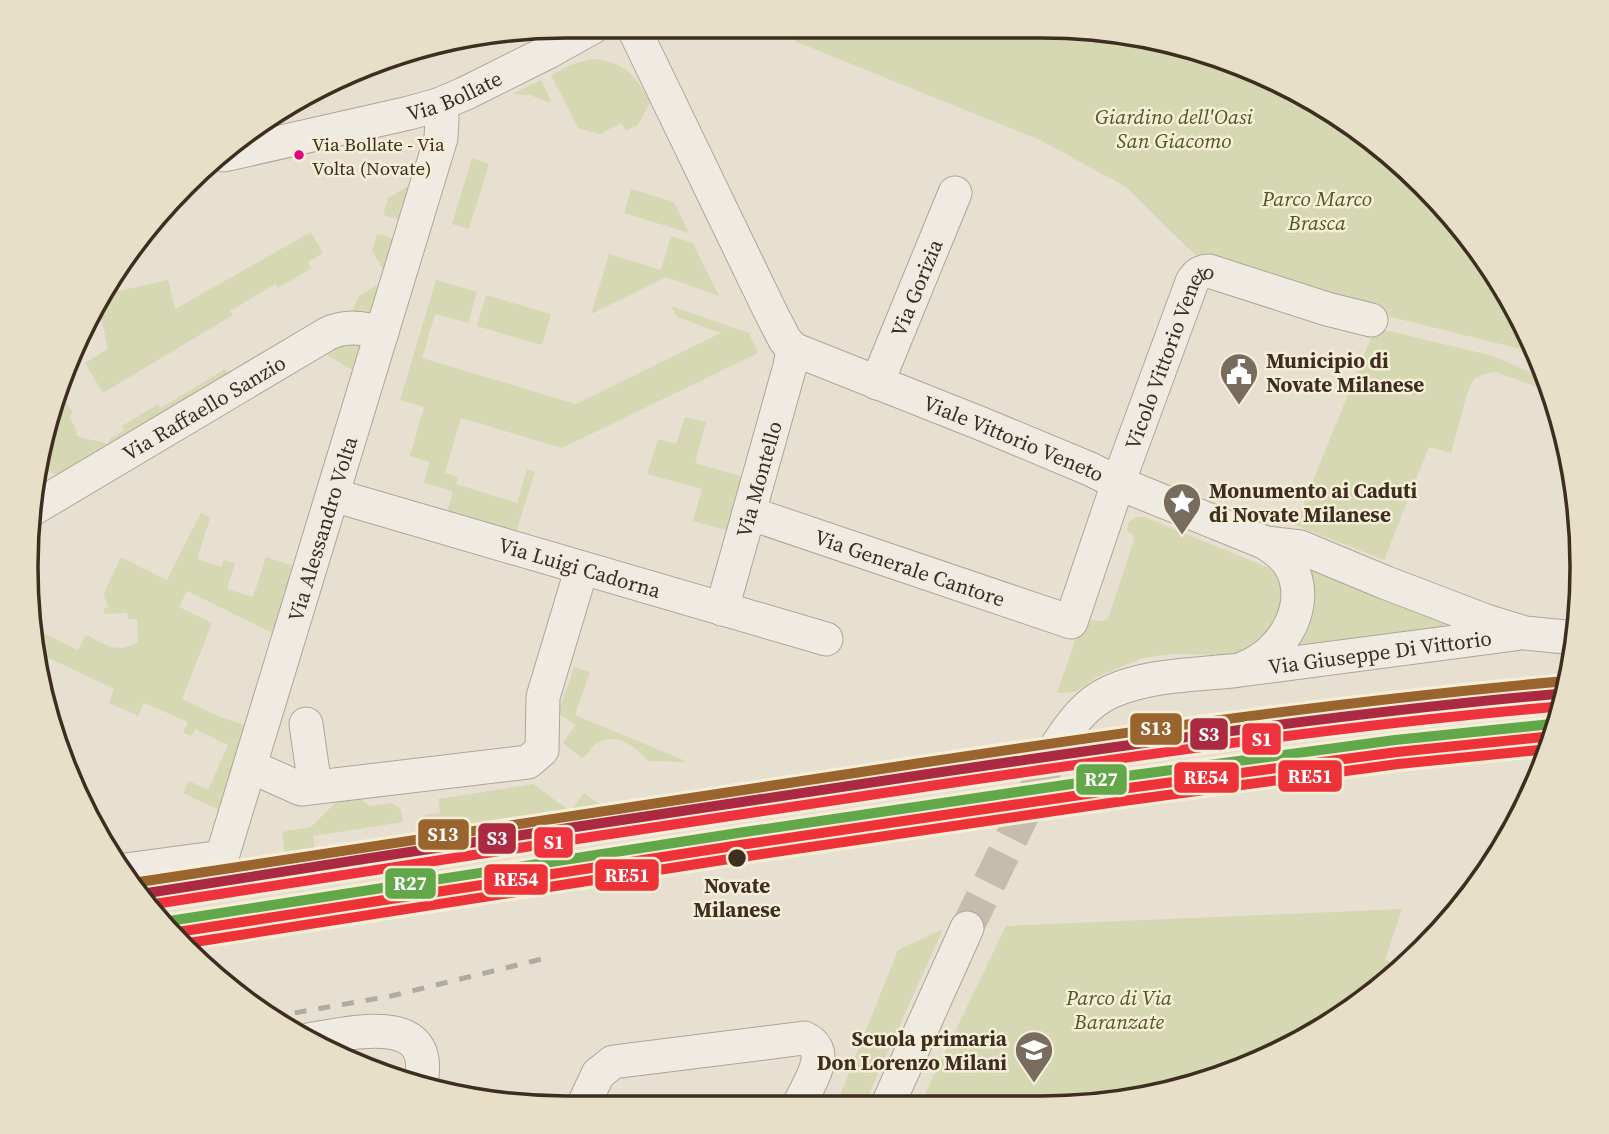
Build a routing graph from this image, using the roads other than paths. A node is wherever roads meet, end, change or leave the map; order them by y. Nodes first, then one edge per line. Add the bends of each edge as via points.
1 (573, 38) edge
2 (638, 38) edge
3 (438, 105) junction
4 (241, 151) edge
5 (955, 193) dead end
6 (1371, 320) dead end
7 (382, 332) junction
8 (793, 349) junction
9 (877, 383) junction
10 (1118, 483) junction
11 (44, 493) edge
12 (332, 495) junction
13 (749, 513) junction
14 (1266, 543) junction
15 (578, 584) dead end
16 (722, 609) junction
17 (1525, 633) junction
18 (1566, 637) edge
19 (826, 639) dead end
20 (1237, 670) junction
21 (306, 724) dead end
22 (1058, 744) tunnel mouth
23 (263, 772) dead end
24 (315, 787) junction
25 (134, 869) edge
26 (967, 928) tunnel mouth
27 (326, 1037) edge
28 (422, 1075) edge
29 (588, 1096) edge
30 (803, 1096) edge
31 (892, 1096) edge

1 - 3 street, Via Bollate
2 - 8 street via 771,313
3 - 4 street, Via Bollate
3 - 7 street, Via Alessandro Volta via 441,138
5 - 9 street, Via Gorizia
6 - 10 street, Vicolo Vittorio Veneto via 1202,272 1192,282
7 - 11 street, Via Raffaello Sanzio via 353,327 334,330
7 - 12 street, Via Alessandro Volta
8 - 9 street, Viale Vittorio Veneto
8 - 13 street, Via Montello
9 - 10 street, Viale Vittorio Veneto
10 - 13 street, Via Generale Cantore via 1071,622
10 - 14 street, Viale Vittorio Veneto
12 - 16 street, Via Luigi Cadorna
12 - 25 street, Via Alessandro Volta via 222,857
13 - 16 street, Via Montello
14 - 17 street, Viale Vittorio Veneto via 1300,547
14 - 20 street, Via Giuseppe Di Vittorio via 1290,565 1296,590 1294,616 1272,651
15 - 24 street via 543,696 542,750 531,760
16 - 19 street, Via Luigi Cadorna
17 - 18 street, Viale Vittorio Veneto
17 - 20 street, Via Giuseppe Di Vittorio
20 - 22 street, Via Giuseppe Di Vittorio via 1156,679 1106,694 1070,724
21 - 24 street
23 - 24 street via 301,789
26 - 31 street
27 - 28 street via 396,1033 418,1047
29 - 30 street via 598,1074 613,1062 804,1038 820,1055

